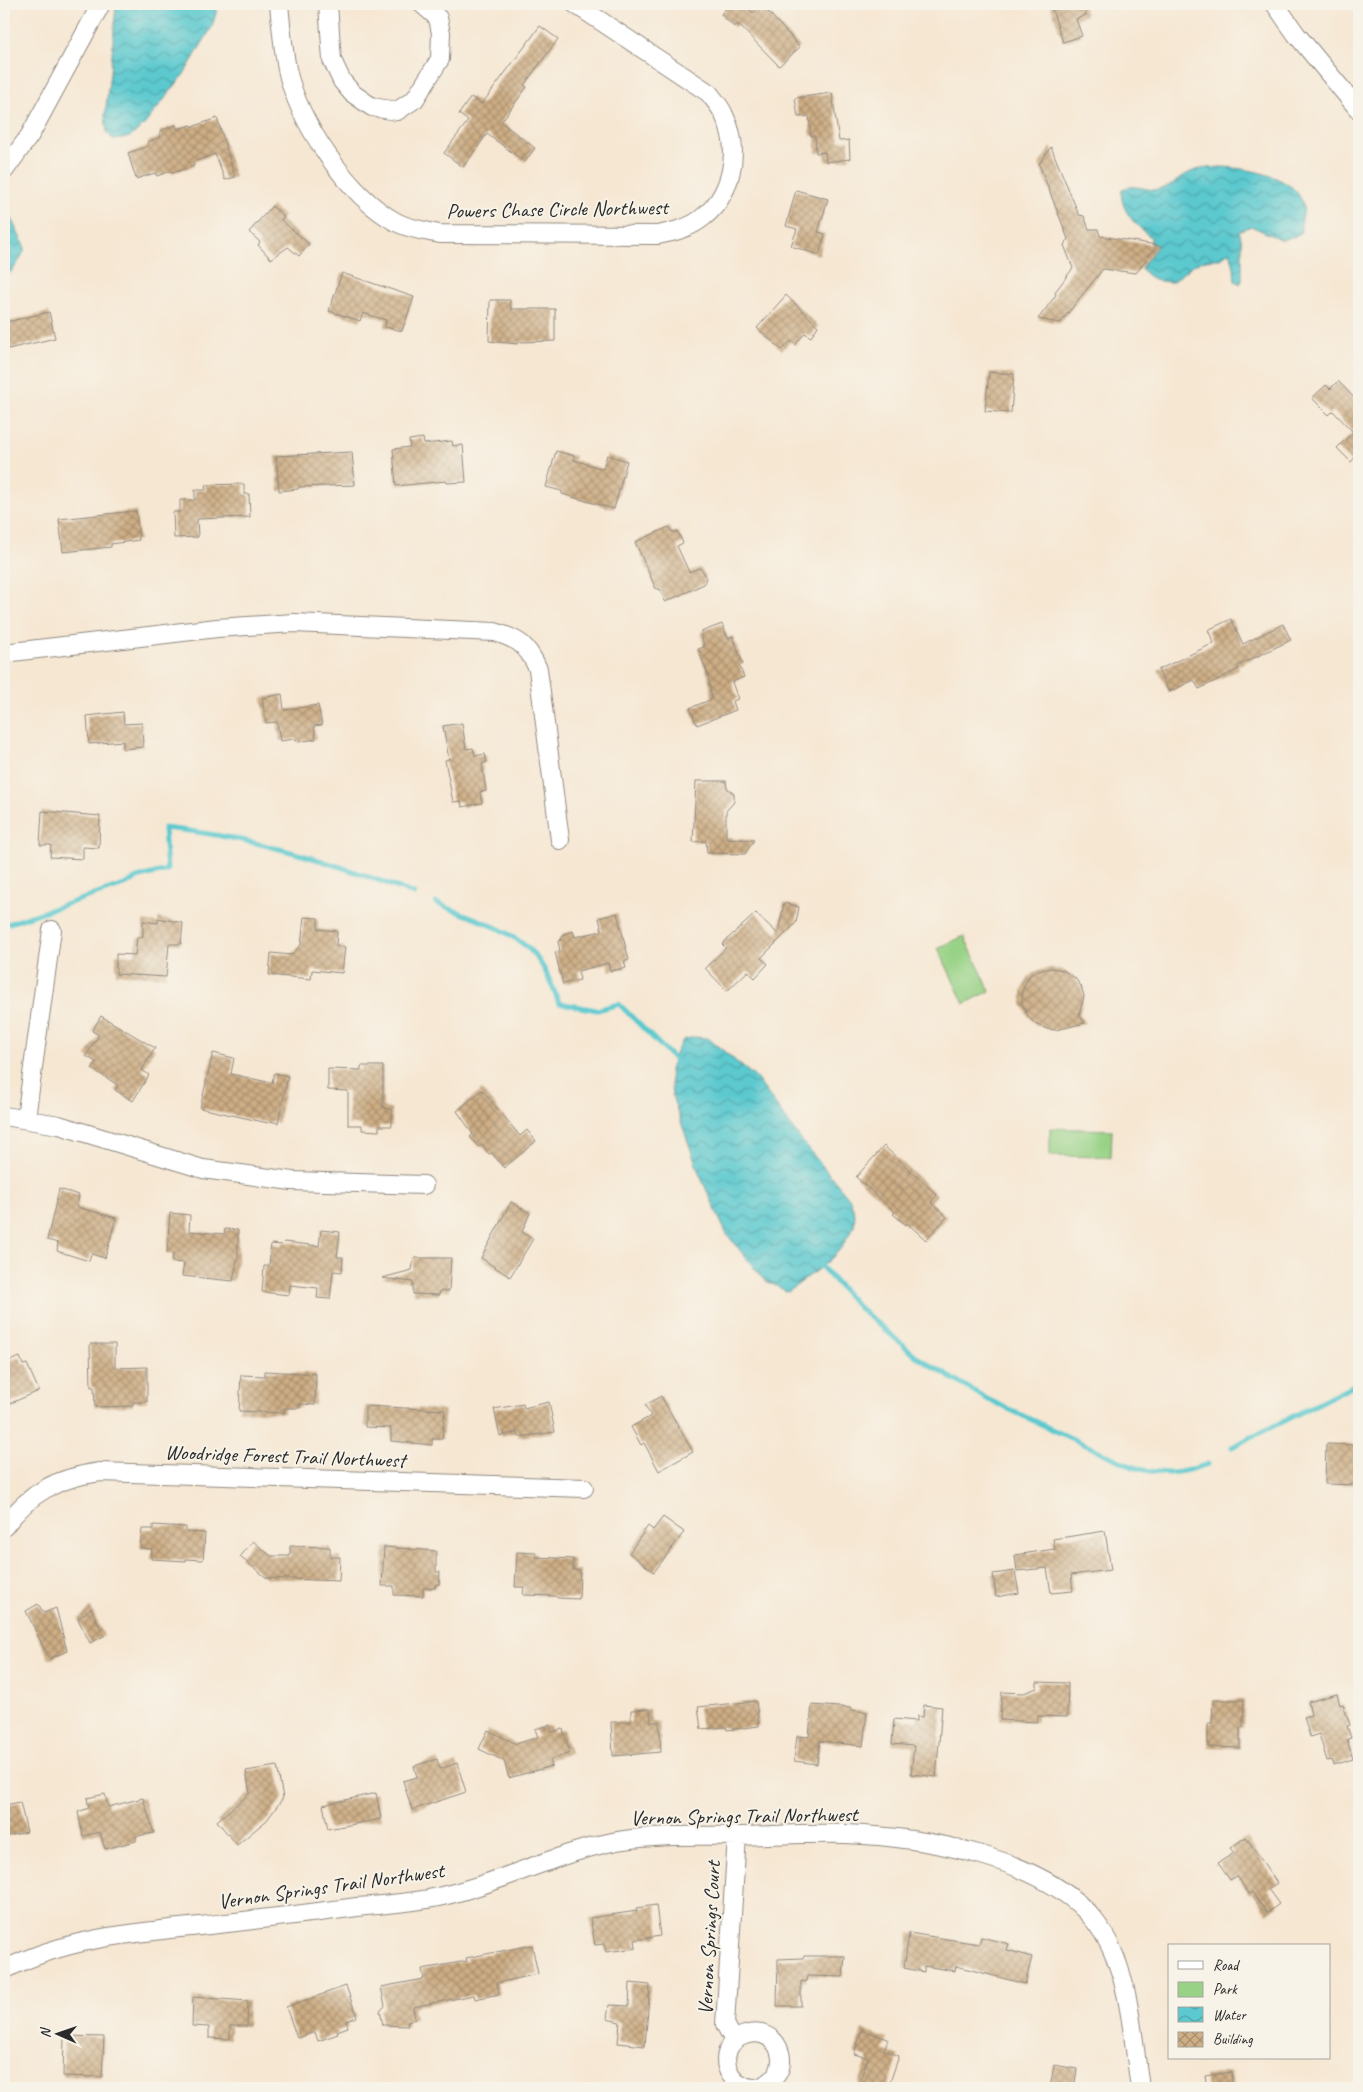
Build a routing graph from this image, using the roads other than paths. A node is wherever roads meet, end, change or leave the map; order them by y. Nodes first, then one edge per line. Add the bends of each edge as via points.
1 (101, 4) edge
2 (279, 4) edge
3 (328, 4) edge
4 (422, 4) edge
5 (575, 4) edge
6 (1275, 4) edge
7 (1359, 110) edge
8 (4, 170) edge
9 (4, 652) edge
10 (560, 840) dead end
11 (52, 930) dead end
12 (4, 1116) edge
13 (26, 1118) junction
14 (424, 1186) dead end
15 (584, 1488) dead end
16 (4, 1528) edge
17 (737, 1836) junction
18 (4, 1970) edge
19 (734, 2041) junction
20 (755, 2088) edge
21 (1140, 2088) edge

1 - 8 street via 30,135
2 - 5 street, Powers Chase Circle Northwest via 287,68 304,116 352,186 374,208 396,222 414,230 440,234 658,235 698,221 725,190 733,164 733,138 724,113 709,93
3 - 4 street via 332,60 342,81 352,93 372,107 397,111 415,99 440,59 438,18
6 - 7 street
9 - 10 street via 217,628 294,623 495,632 515,638 530,652 538,669
11 - 13 street
12 - 13 street
13 - 14 street via 203,1169 292,1181
15 - 16 street, Woodridge Forest Trail Northwest via 100,1472 75,1476 47,1486 23,1504
17 - 18 street, Vernon Springs Trail Northwest via 618,1841 492,1882 430,1898 90,1939 28,1958
17 - 19 street, Vernon Springs Court via 725,2024
17 - 21 street, Vernon Springs Trail Northwest via 846,1834 904,1840 992,1859 1036,1874 1059,1888 1095,1921 1116,1959 1123,1980
19 - 20 street, Vernon Springs Court via 729,2049 727,2068 737,2083
19 - 20 street, Vernon Springs Court via 741,2036 758,2033 767,2036 779,2049 778,2074 773,2081

